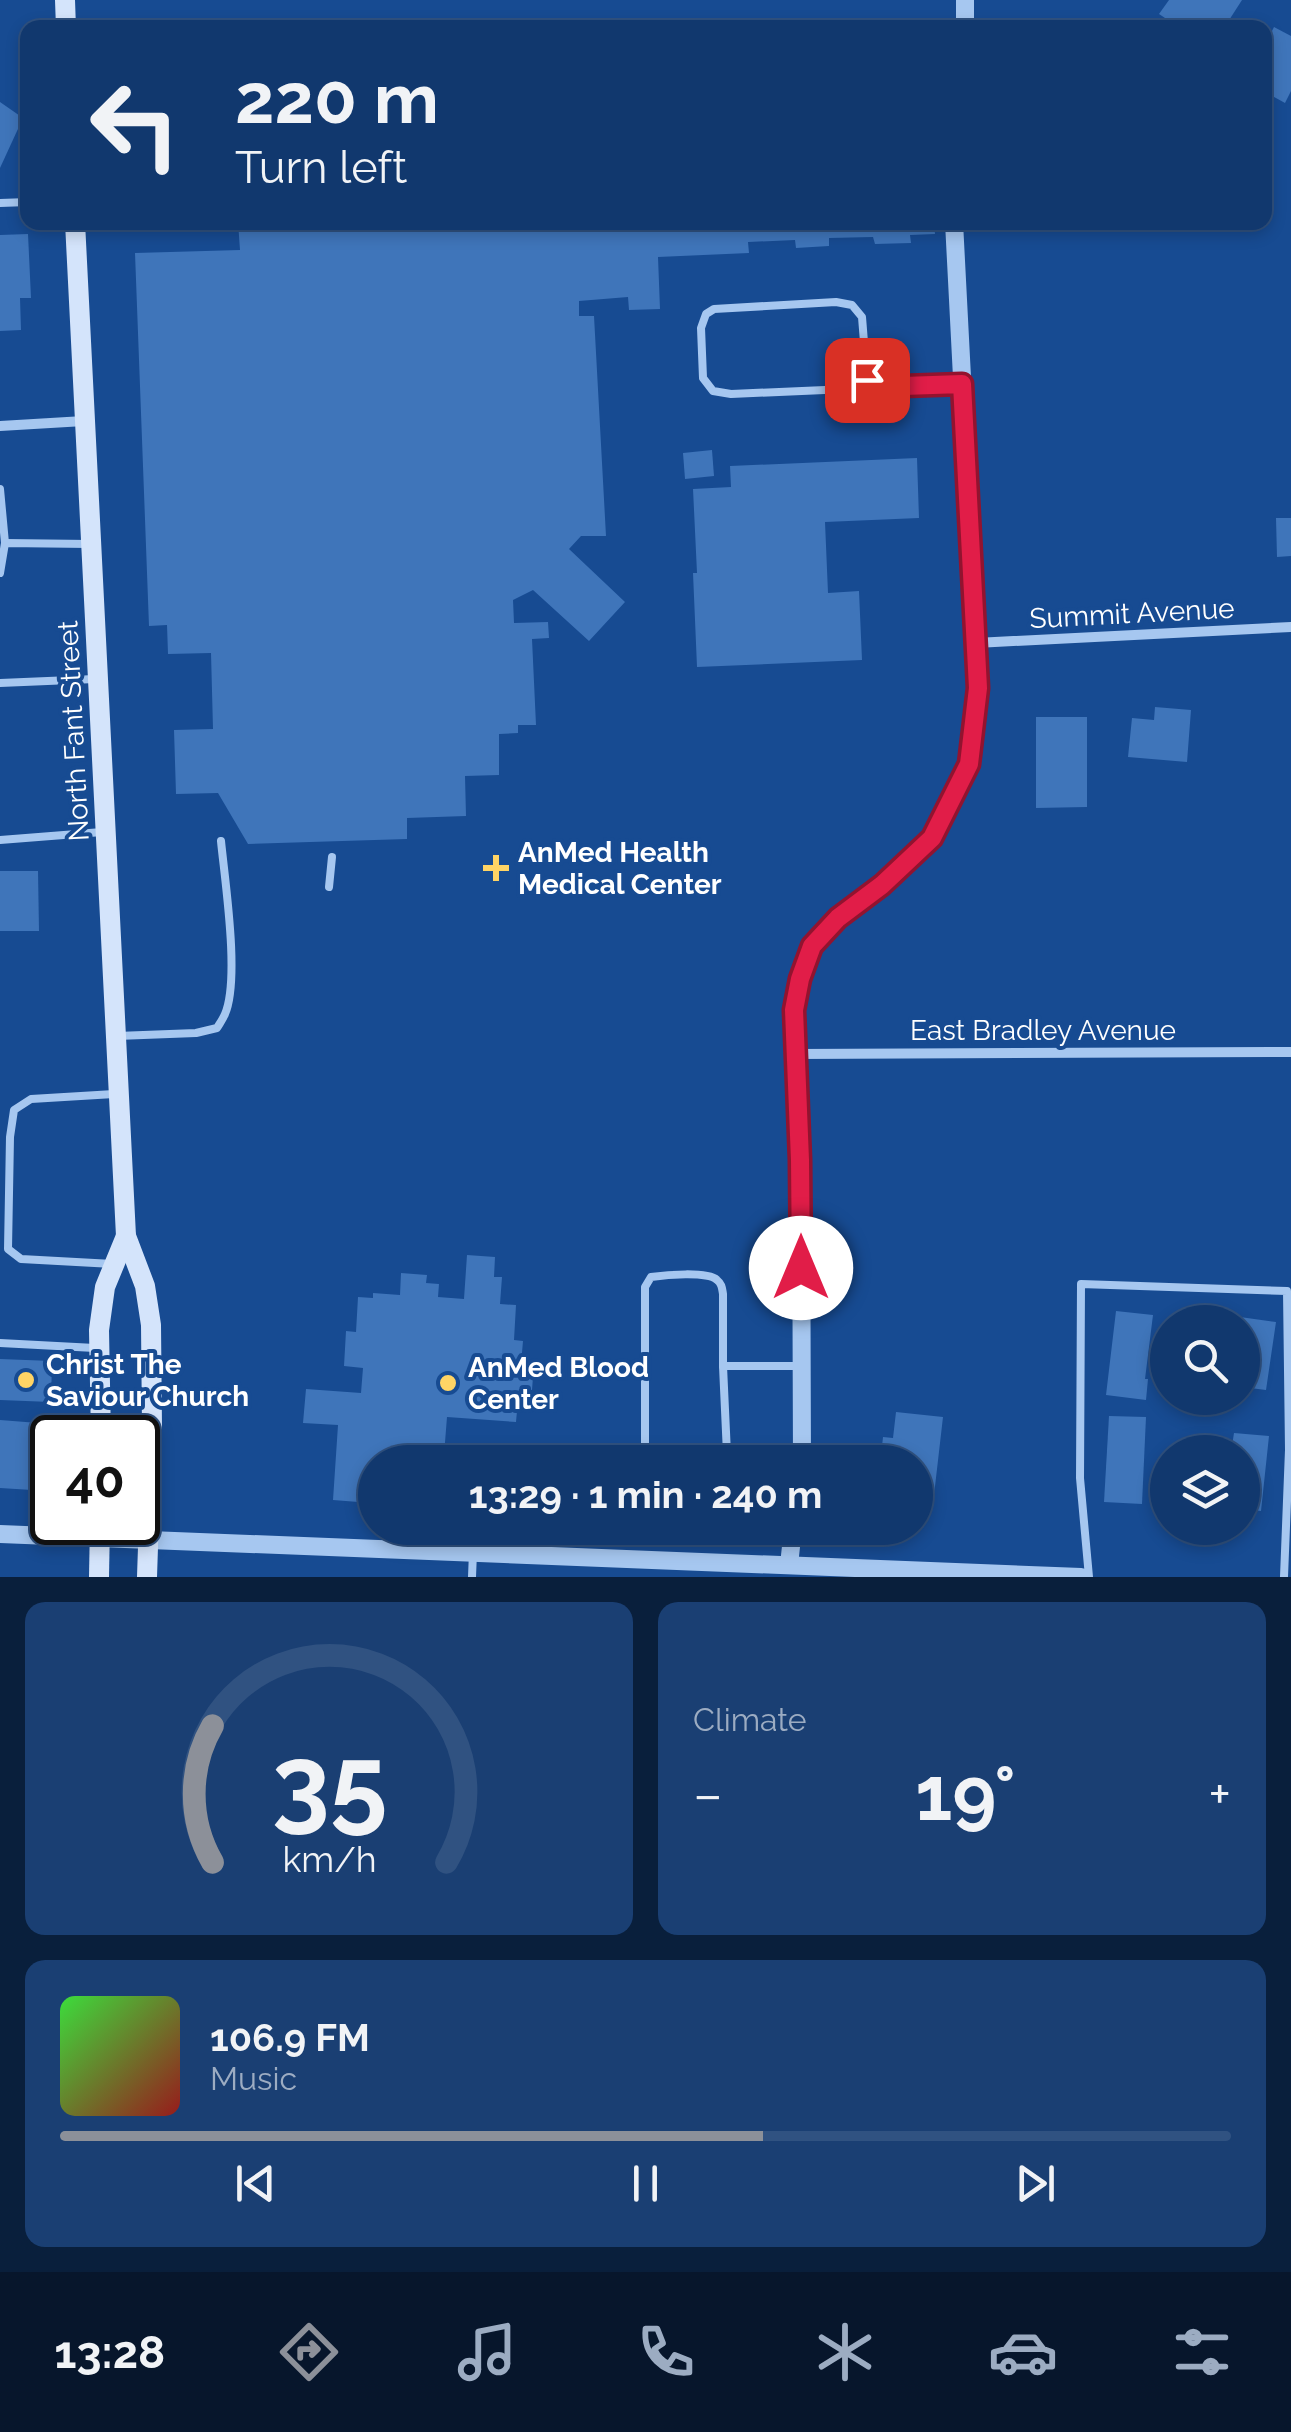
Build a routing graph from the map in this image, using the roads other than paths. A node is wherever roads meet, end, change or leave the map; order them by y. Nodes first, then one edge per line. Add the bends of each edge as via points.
1 (75, 230) edge
2 (954, 230) edge
3 (962, 384) junction
4 (874, 387) junction
5 (84, 421) junction
6 (0, 426) edge
7 (0, 490) edge
8 (5, 543) junction
9 (90, 544) junction
10 (0, 573) edge
11 (1291, 628) edge
12 (976, 643) junction
13 (97, 679) junction
14 (0, 683) edge
15 (106, 832) junction
16 (0, 840) edge
17 (221, 841) dead end
18 (332, 857) dead end
19 (329, 887) dead end
20 (116, 1036) junction
21 (1291, 1052) edge
22 (795, 1054) junction
23 (119, 1094) junction
24 (126, 1236) junction
25 (114, 1264) junction
26 (0, 1344) edge
27 (100, 1348) junction
28 (723, 1366) junction
29 (802, 1366) junction
30 (100, 1415) edge
31 (152, 1415) edge
32 (645, 1445) edge
33 (727, 1445) edge
34 (802, 1445) edge
35 (30, 1533) edge
36 (0, 1534) edge
37 (160, 1540) edge
38 (100, 1545) edge
39 (149, 1545) edge
40 (791, 1545) edge
41 (472, 1552) junction
42 (788, 1564) junction
43 (892, 1573) edge
44 (99, 1577) edge
45 (148, 1577) edge
46 (472, 1577) edge
47 (1081, 1577) edge
48 (1088, 1577) edge
49 (1284, 1577) edge

1 - 5 main road, North Fant Street
2 - 3 street
3 - 4 lane
3 - 12 street
4 - 4 lane via 867,380 862,317 852,305 714,308 706,314 703,378 713,392
5 - 6 street
5 - 9 main road, North Fant Street
7 - 8 lane
8 - 9 lane
8 - 10 lane
9 - 13 main road, North Fant Street
11 - 12 street, Summit Avenue
12 - 22 street via 969,764 932,838 812,946 794,1010
13 - 14 lane
13 - 15 main road, North Fant Street
15 - 16 lane
15 - 20 main road, North Fant Street
17 - 20 lane via 231,954 226,1014 217,1028 196,1033
18 - 19 lane
20 - 23 main road, North Fant Street
21 - 22 street, East Bradley Avenue
22 - 29 street
23 - 24 main road, North Fant Street
23 - 25 lane via 31,1099 14,1110 10,1137 8,1248 21,1259
24 - 25 main road, North Fant Street
24 - 31 main road, North Fant Street via 152,1326
25 - 27 main road, North Fant Street via 105,1286
26 - 27 lane
27 - 30 main road, North Fant Street
28 - 29 lane
28 - 32 lane via 721,1283 702,1275 651,1277 644,1300
28 - 33 lane
29 - 34 street
35 - 36 street
37 - 41 street
38 - 44 main road
39 - 45 main road, North Fant Street
40 - 42 street
41 - 42 street
41 - 46 lane
42 - 43 street
43 - 47 street
48 - 49 lane via 1080,1478 1081,1284 1287,1291

